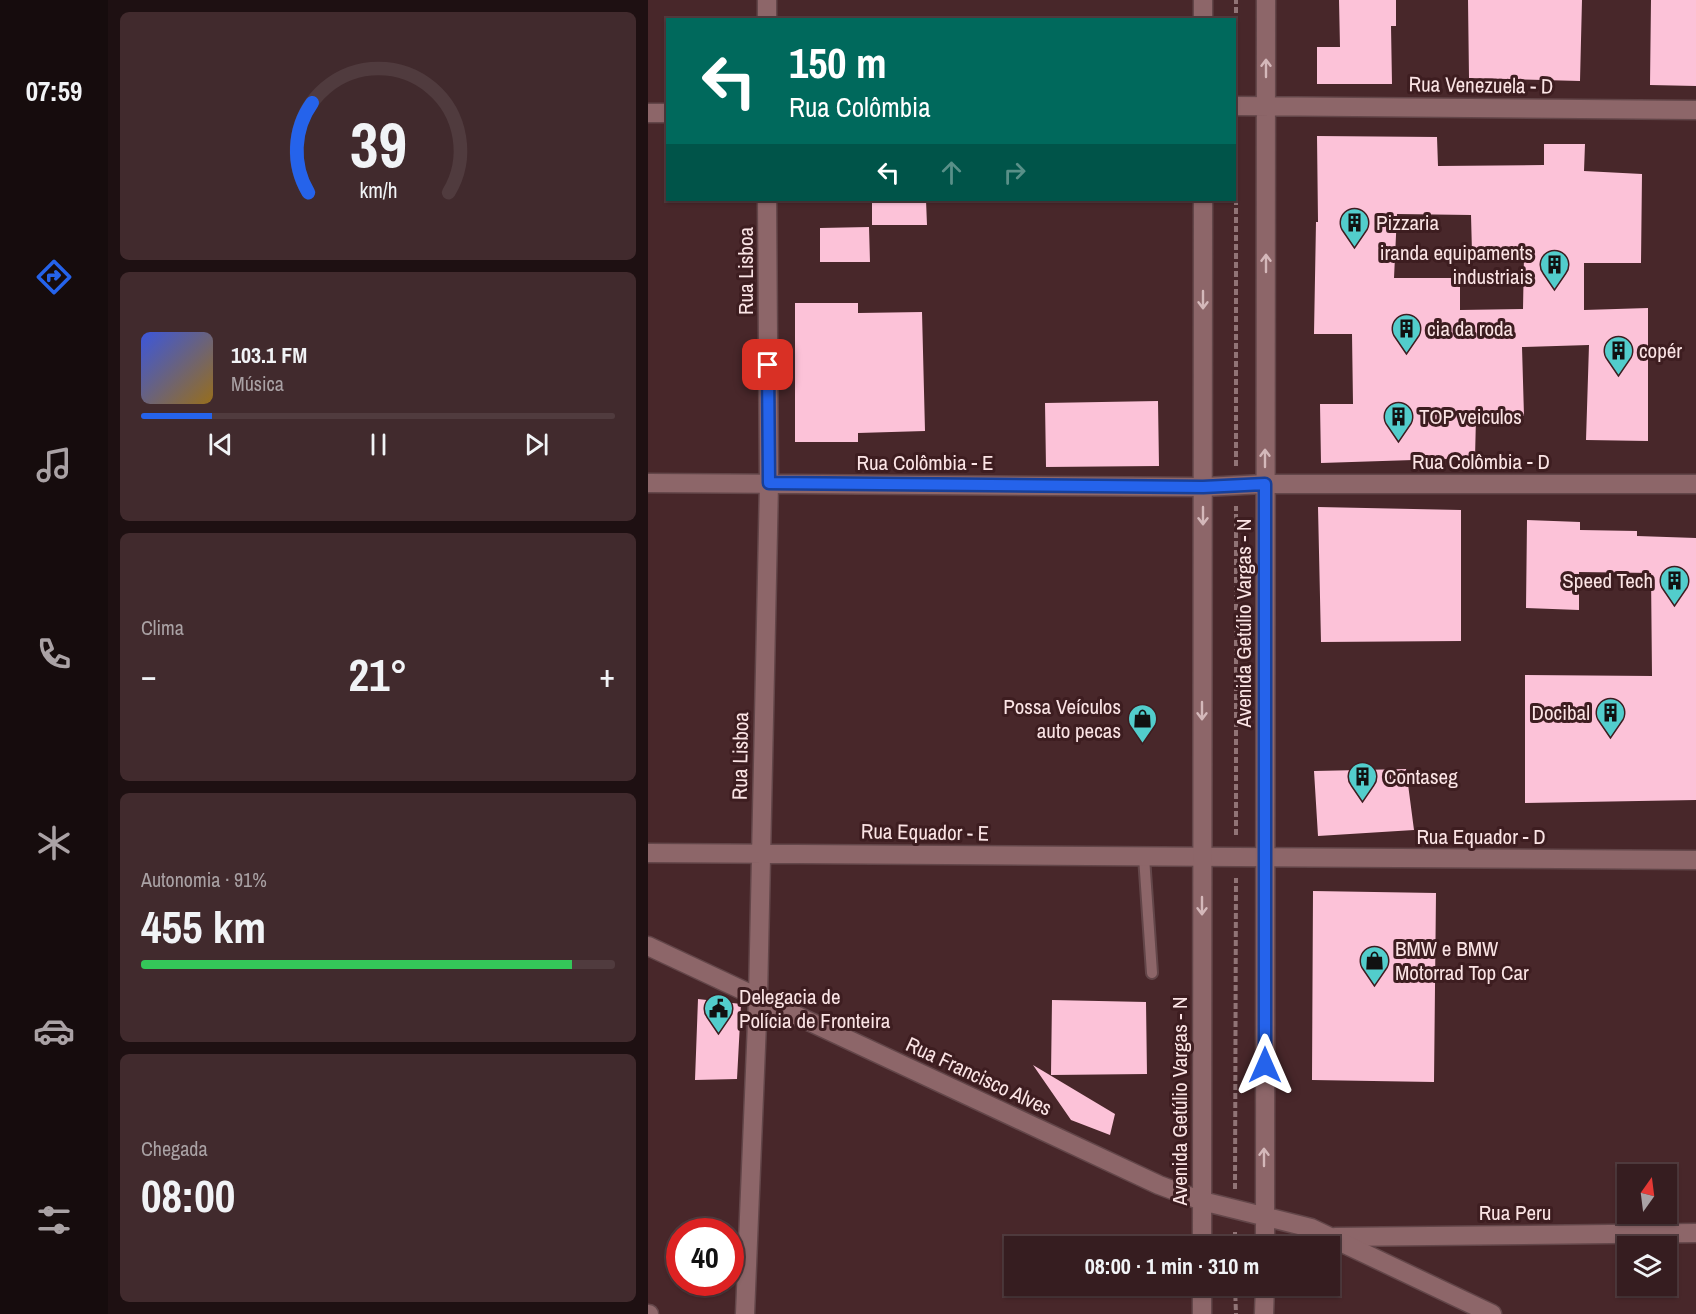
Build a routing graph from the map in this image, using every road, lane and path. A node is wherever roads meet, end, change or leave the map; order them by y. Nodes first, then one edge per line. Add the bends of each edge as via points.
1 (767, 0) edge
2 (1203, 0) edge
3 (1236, 0) edge
4 (1266, 0) edge
5 (767, 18) edge
6 (1203, 18) edge
7 (1236, 18) edge
8 (1236, 106) edge
9 (1266, 106) junction
10 (1696, 110) edge
11 (648, 113) edge
12 (666, 113) edge
13 (767, 201) edge
14 (1203, 201) edge
15 (1235, 201) edge
16 (648, 483) edge
17 (769, 483) junction
18 (1265, 484) junction
19 (1696, 484) edge
20 (1236, 485) junction
21 (1203, 487) junction
22 (648, 853) edge
23 (760, 853) junction
24 (1144, 857) junction
25 (1236, 857) junction
26 (1267, 857) junction
27 (1202, 858) junction
28 (1696, 860) edge
29 (648, 946) edge
30 (1152, 973) dead end
31 (758, 998) junction
32 (1202, 1201) junction
33 (1235, 1209) junction
34 (1264, 1215) junction
35 (1696, 1233) edge
36 (1202, 1236) edge
37 (1264, 1236) edge
38 (1332, 1236) edge
39 (1340, 1237) edge
40 (1340, 1240) edge
41 (1202, 1296) edge
42 (1235, 1296) edge
43 (1264, 1296) edge
44 (745, 1314) edge
45 (1202, 1314) edge
46 (1236, 1314) edge
47 (1264, 1314) edge
48 (1492, 1314) edge

1 - 5 street
2 - 6 street
3 - 7 path
9 -> 4 street, Avenida Getúlio Vargas - N
8 - 9 street, Rua Venezuela - D
9 - 10 street, Rua Venezuela - D
18 -> 9 street, Avenida Getúlio Vargas - N
11 - 12 street
13 - 17 street, Rua Lisboa
14 -> 21 street, Avenida Getúlio Vargas - N
15 - 20 path
16 - 17 street, Rua Colômbia - E
17 - 21 street, Rua Colômbia - E
17 - 23 street, Rua Lisboa
18 - 19 street, Rua Colômbia - D
18 - 20 street, Rua Colômbia - D
18 - 26 street, Avenida Getúlio Vargas - N
20 - 21 street, Rua Colômbia - E
20 - 25 path
21 -> 27 street, Avenida Getúlio Vargas - N
22 - 23 street, Rua Equador - E
23 - 24 street, Rua Equador - E
23 - 31 street, Rua Lisboa
24 - 27 street, Rua Equador - E
24 - 30 lane
25 - 26 street, Rua Equador - D
25 - 27 street, Rua Equador - E
25 - 33 path
26 - 28 street, Rua Equador - D
34 -> 26 street, Avenida Getúlio Vargas - N
27 -> 32 street, Avenida Getúlio Vargas - N
29 - 31 street, Rua Francisco Alves
31 - 32 street, Rua Francisco Alves via 1159,1185
31 - 44 street, Rua Lisboa
32 - 33 street, Rua Francisco Alves
32 - 36 street, Avenida Getúlio Vargas - N
33 - 34 street, Rua Francisco Alves
34 - 37 street, Avenida Getúlio Vargas - N
34 - 38 street, Rua Francisco Alves
35 - 39 street, Rua Peru
40 - 48 street
41 - 45 street
42 - 46 path
43 - 47 street

